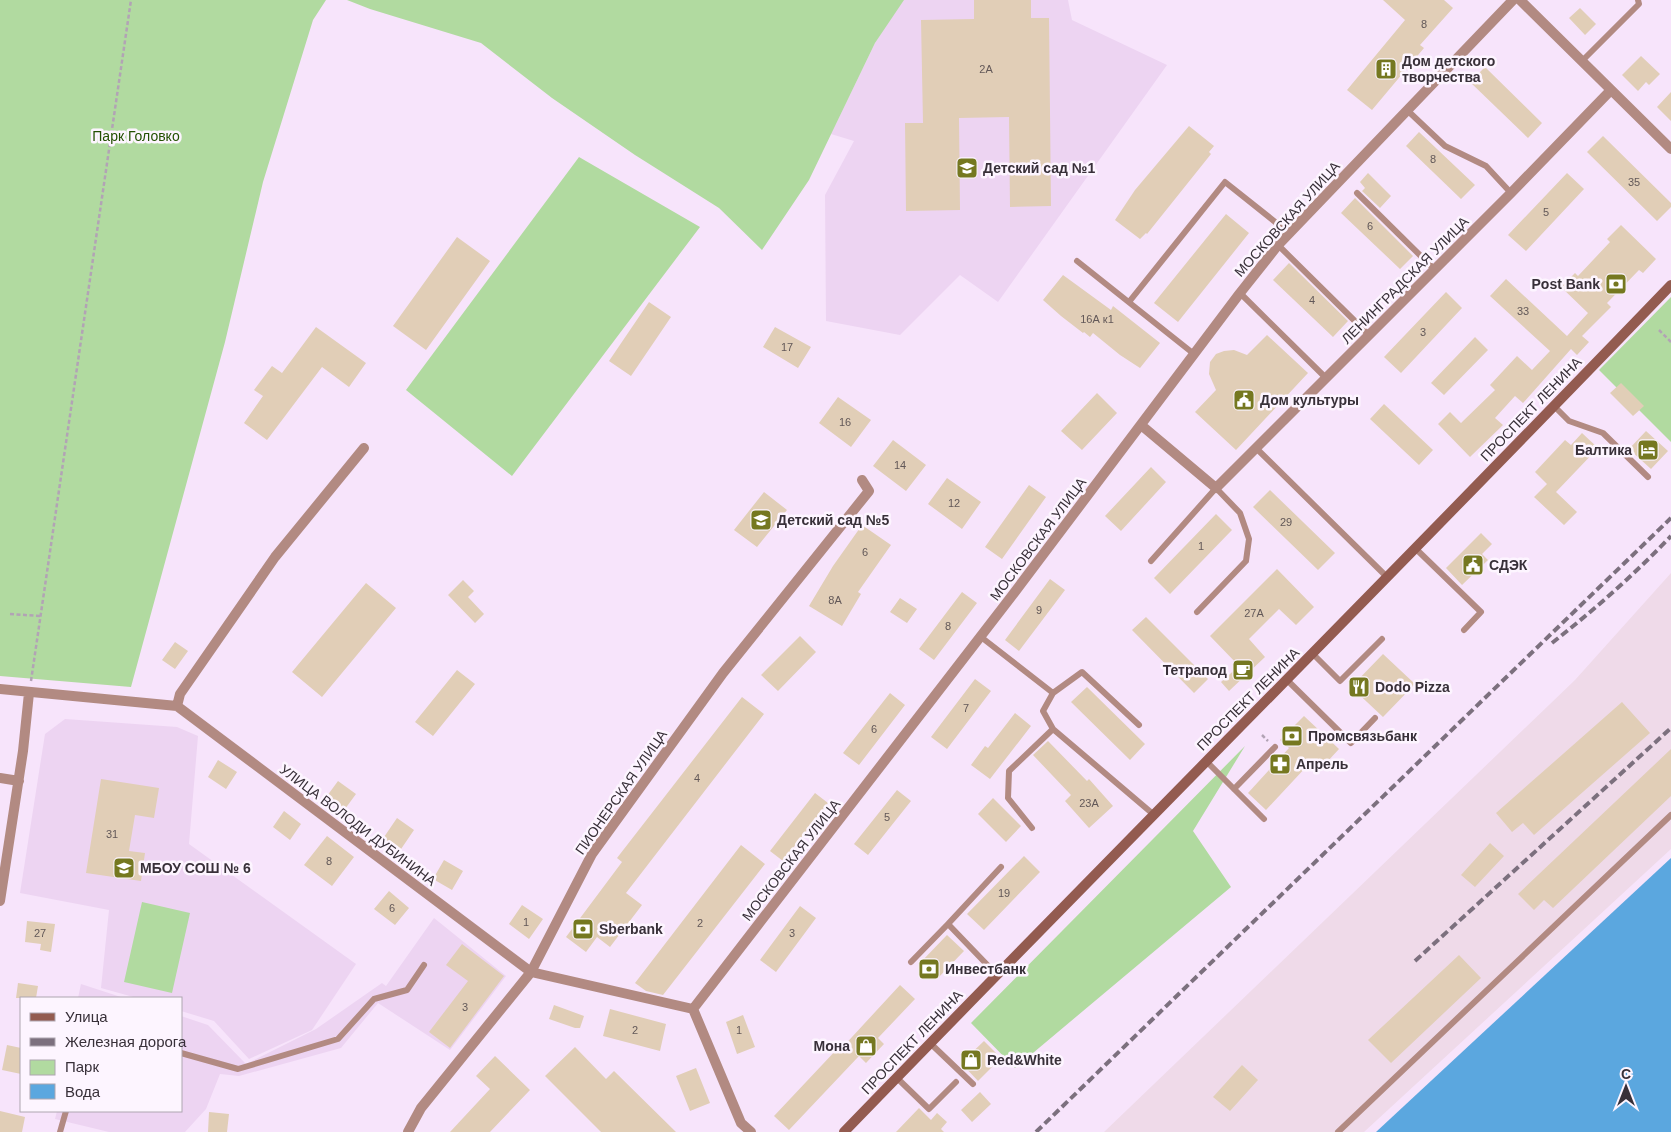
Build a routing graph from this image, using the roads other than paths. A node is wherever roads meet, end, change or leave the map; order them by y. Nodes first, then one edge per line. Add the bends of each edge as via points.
1 (1513, 0) edge
2 (1520, 0) edge
3 (1638, 0) edge
4 (1582, 61) junction
5 (1611, 90) junction
6 (1406, 110) junction
7 (1671, 149) edge
8 (1357, 193) dead end
9 (1511, 193) junction
10 (1289, 233) junction
11 (1278, 245) junction
12 (1077, 261) dead end
13 (1434, 269) junction
14 (1671, 284) edge
15 (1240, 293) junction
16 (1128, 302) junction
17 (1369, 335) junction
18 (1194, 354) junction
19 (1326, 378) junction
20 (1554, 406) junction
21 (1141, 425) junction
22 (364, 448) dead end
23 (1256, 448) junction
24 (1648, 477) dead end
25 (862, 480) dead end
26 (1216, 488) junction
27 (1415, 548) junction
28 (1151, 561) dead end
29 (1387, 577) junction
30 (1197, 612) dead end
31 (1464, 630) dead end
32 (981, 637) junction
33 (1382, 639) dead end
34 (1312, 653) junction
35 (1286, 679) junction
36 (0, 689) edge
37 (1054, 692) junction
38 (29, 693) junction
39 (177, 706) junction
40 (1375, 718) dead end
41 (1139, 725) dead end
42 (1053, 730) junction
43 (1275, 747) dead end
44 (1206, 761) junction
45 (0, 778) edge
46 (19, 781) junction
47 (1234, 789) junction
48 (1153, 814) junction
49 (1671, 815) edge
50 (1264, 819) dead end
51 (1032, 828) dead end
52 (1001, 867) dead end
53 (0, 901) edge
54 (948, 924) junction
55 (911, 962) dead end
56 (424, 965) dead end
57 (531, 972) junction
58 (997, 975) junction
59 (693, 1009) junction
60 (930, 1043) junction
61 (182, 1053) edge
62 (897, 1078) junction
63 (956, 1082) dead end
64 (973, 1084) dead end
65 (66, 1112) edge
66 (60, 1132) edge
67 (408, 1132) edge
68 (751, 1132) edge
69 (844, 1132) edge
70 (1338, 1132) edge

1 - 6 street, МОСКОВСКАЯ УЛИЦА
2 - 4 street
3 - 4 lane via 1638,4
4 - 5 street
5 - 7 street
5 - 9 street, ЛЕНИНГРАДСКАЯ УЛИЦА
6 - 9 lane via 1445,146 1486,166
6 - 10 street, МОСКОВСКАЯ УЛИЦА
8 - 13 lane
9 - 13 street, ЛЕНИНГРАДСКАЯ УЛИЦА
10 - 11 street, МОСКОВСКАЯ УЛИЦА
10 - 16 lane via 1225,182
11 - 15 street, МОСКОВСКАЯ УЛИЦА
11 - 17 lane
12 - 16 lane
13 - 17 street, ЛЕНИНГРАДСКАЯ УЛИЦА
14 - 20 main road, ПРОСПЕКТ ЛЕНИНА
15 - 18 street, МОСКОВСКАЯ УЛИЦА
15 - 19 lane
16 - 18 lane
17 - 19 street, ЛЕНИНГРАДСКАЯ УЛИЦА
18 - 21 street, МОСКОВСКАЯ УЛИЦА
19 - 23 street, ЛЕНИНГРАДСКАЯ УЛИЦА
20 - 24 lane via 1569,421 1603,433
20 - 27 main road, ПРОСПЕКТ ЛЕНИНА
21 - 26 street
21 - 32 street, МОСКОВСКАЯ УЛИЦА
22 - 39 street via 275,557 180,694
23 - 26 street, ЛЕНИНГРАДСКАЯ УЛИЦА
23 - 29 lane
25 - 57 street, ПИОНЕРСКАЯ УЛИЦА via 869,491 723,673 592,854
26 - 28 lane
26 - 30 lane via 1240,513 1249,539 1246,561
27 - 29 main road, ПРОСПЕКТ ЛЕНИНА
27 - 31 lane via 1481,612
29 - 34 main road, ПРОСПЕКТ ЛЕНИНА
32 - 37 lane
32 - 59 street, МОСКОВСКАЯ УЛИЦА
33 - 34 lane via 1340,681
34 - 35 main road, ПРОСПЕКТ ЛЕНИНА
35 - 40 lane via 1351,743
35 - 44 main road, ПРОСПЕКТ ЛЕНИНА
36 - 38 street
37 - 41 lane via 1082,672
37 - 42 lane via 1043,711
38 - 39 street
38 - 46 street
39 - 57 street, УЛИЦА ВОЛОДИ ДУБИНИНА
42 - 48 lane
42 - 51 lane via 1009,771 1008,798
43 - 47 lane
44 - 47 lane
44 - 48 main road, ПРОСПЕКТ ЛЕНИНА
45 - 46 street
46 - 53 street
47 - 50 lane
48 - 58 main road, ПРОСПЕКТ ЛЕНИНА
49 - 70 lane
52 - 54 lane
54 - 55 lane
54 - 58 lane
56 - 61 lane via 407,990 374,999 338,1039 238,1069
57 - 59 street, УЛИЦА ВОЛОДИ ДУБИНИНА
57 - 67 street, ПИОНЕРСКАЯ УЛИЦА via 421,1108
58 - 60 main road, ПРОСПЕКТ ЛЕНИНА
59 - 68 street via 741,1123
60 - 62 main road, ПРОСПЕКТ ЛЕНИНА
60 - 64 lane
62 - 63 lane via 929,1109
62 - 69 main road, ПРОСПЕКТ ЛЕНИНА
65 - 66 lane

